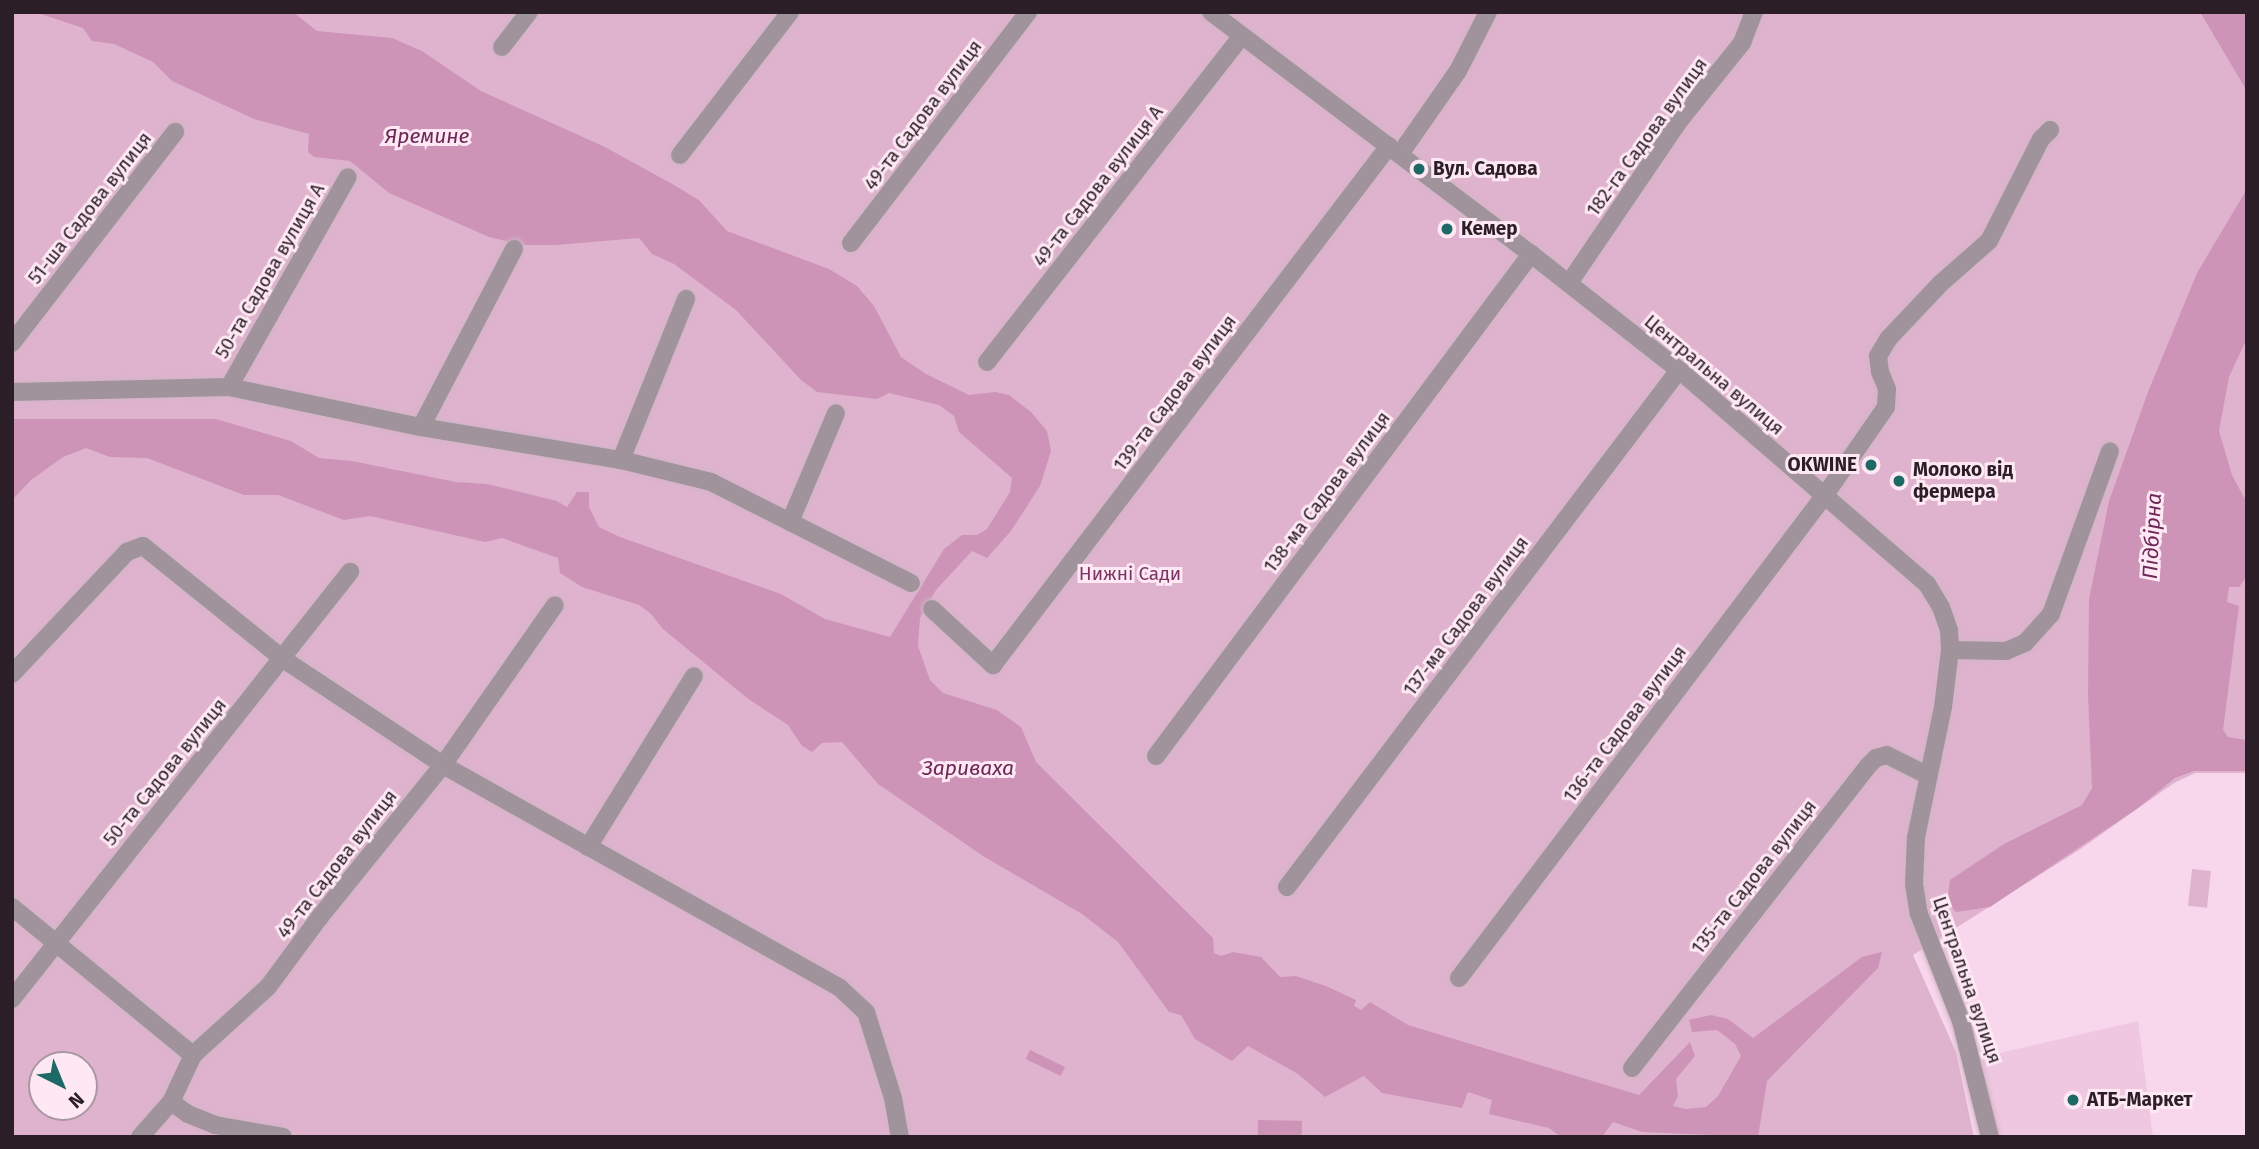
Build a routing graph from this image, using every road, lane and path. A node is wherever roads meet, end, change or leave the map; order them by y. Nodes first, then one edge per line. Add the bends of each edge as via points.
1 (529, 12) edge
2 (790, 12) edge
3 (1028, 12) edge
4 (1211, 12) edge
5 (1488, 12) edge
6 (1754, 12) edge
7 (1242, 36) junction
8 (502, 47) dead end
9 (2050, 130) dead end
10 (175, 132) dead end
11 (1394, 150) junction
12 (680, 155) dead end
13 (348, 177) dead end
14 (851, 243) dead end
15 (514, 249) dead end
16 (1531, 254) junction
17 (1569, 283) junction
18 (686, 299) dead end
19 (12, 343) edge
20 (987, 362) dead end
21 (1679, 370) junction
22 (229, 387) junction
23 (12, 392) edge
24 (836, 413) dead end
25 (421, 427) junction
26 (2110, 451) dead end
27 (621, 460) junction
28 (1825, 495) junction
29 (790, 522) junction
30 (350, 572) dead end
31 (911, 583) dead end
32 (555, 605) dead end
33 (932, 609) dead end
34 (1950, 650) junction
35 (282, 659) junction
36 (12, 674) edge
37 (694, 676) dead end
38 (1157, 756) dead end
39 (443, 765) junction
40 (1927, 775) junction
41 (588, 846) junction
42 (1287, 887) dead end
43 (12, 907) edge
44 (54, 943) junction
45 (1459, 978) dead end
46 (12, 999) edge
47 (193, 1055) junction
48 (1632, 1068) dead end
49 (172, 1102) junction
50 (140, 1137) edge
51 (283, 1137) edge
52 (900, 1137) edge
53 (1990, 1137) edge

1 - 8 street
2 - 12 street
3 - 14 street, 49-та Садова вулиця
4 - 7 street, Центральна вулиця
5 - 11 street, 139-та Садова вулиця via 1458,71
6 - 17 street, 182-га Садова вулиця via 1742,43 1679,121
7 - 11 street, Центральна вулиця
7 - 20 street, 49-та Садова вулиця А
9 - 28 street, 136-та Садова вулиця via 2040,139 1989,241 1889,338 1878,356 1887,389 1886,407
10 - 19 street, 51-ша Садова вулиця
11 - 16 street, Центральна вулиця
11 - 33 street, 139-та Садова вулиця via 993,666
13 - 22 street, 50-та Садова вулиця А
15 - 25 street
16 - 17 street, Центральна вулиця
16 - 38 street, 138-ма Садова вулиця
17 - 21 street, Центральна вулиця
18 - 27 street
21 - 28 street, Центральна вулиця
21 - 42 street, 137-ма Садова вулиця
22 - 23 street
22 - 25 street
24 - 29 street
25 - 27 street
26 - 34 street via 2051,614 2025,643 2006,651
27 - 29 street via 711,482
28 - 34 street, Центральна вулиця via 1927,584 1941,607
28 - 45 street, 136-та Садова вулиця
29 - 31 street
30 - 35 street, 50-та Садова вулиця
32 - 39 street, 49-та Садова вулиця
34 - 40 street, Центральна вулиця
35 - 36 street via 150,550 136,546
35 - 39 street
35 - 44 street, 50-та Садова вулиця
37 - 41 street
39 - 41 street
39 - 47 street, 49-та Садова вулиця via 268,987
40 - 48 street, 135-та Садова вулиця via 1887,755 1876,758
40 - 53 street, Центральна вулиця via 1916,837 1914,884 1919,914 1961,1021
41 - 52 street via 840,988 866,1012
43 - 44 street
44 - 46 street, 50-та Садова вулиця
44 - 47 street
47 - 49 street, 49-та Садова вулиця
49 - 50 street, 49-та Садова вулиця
49 - 51 street via 215,1125

